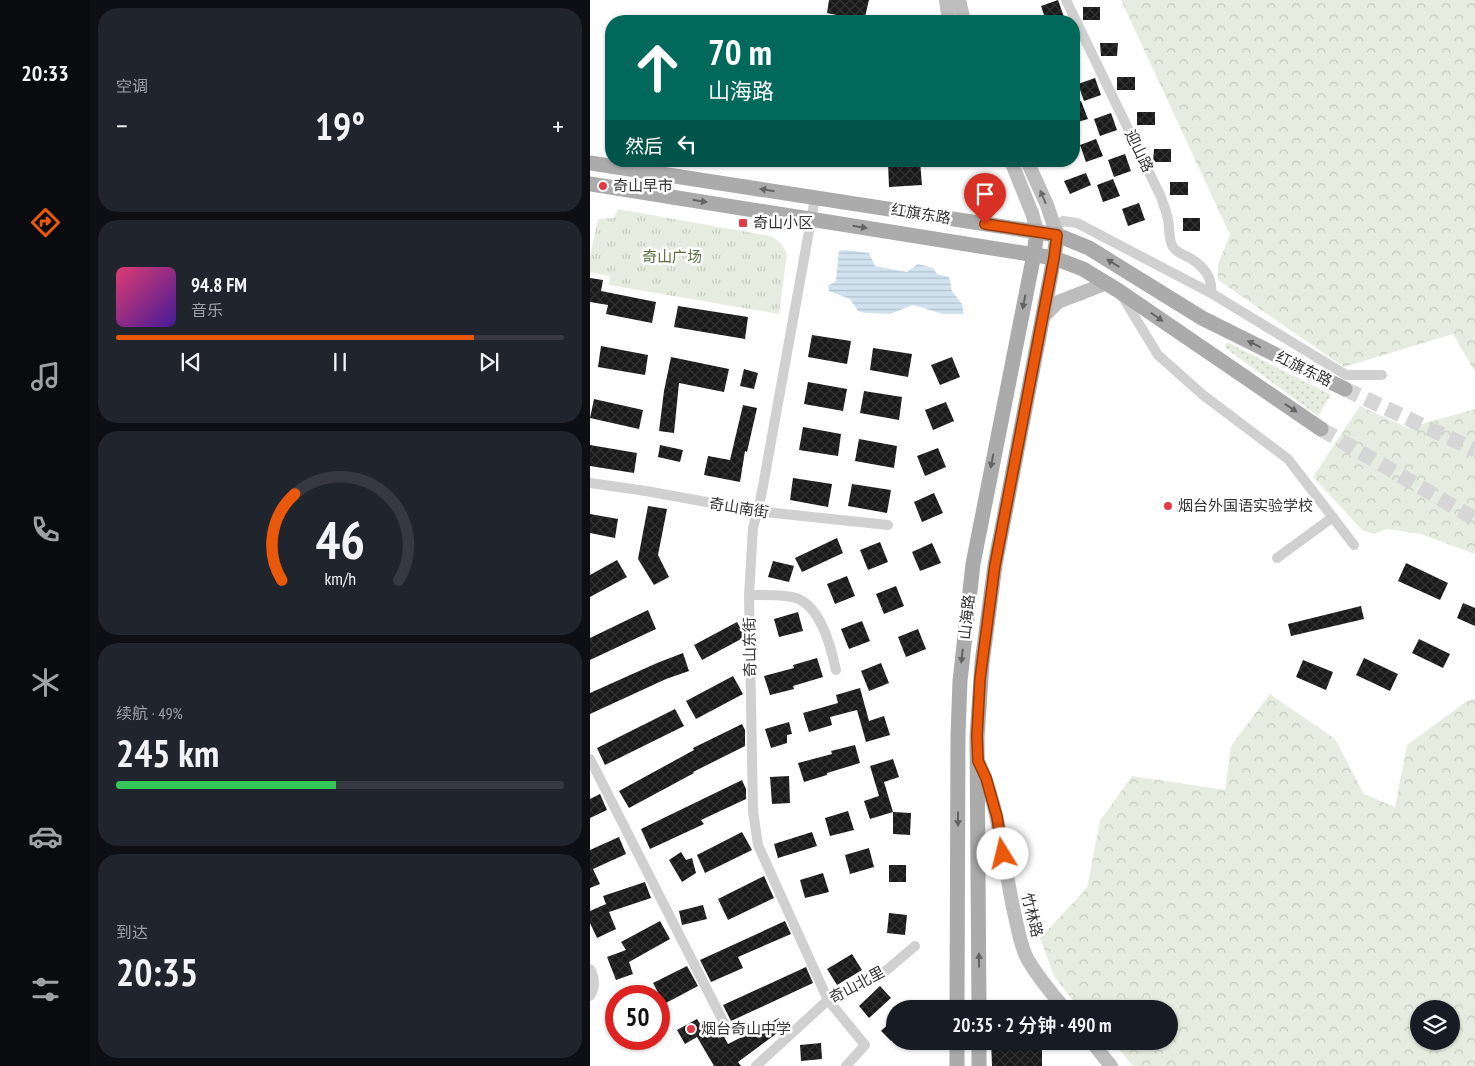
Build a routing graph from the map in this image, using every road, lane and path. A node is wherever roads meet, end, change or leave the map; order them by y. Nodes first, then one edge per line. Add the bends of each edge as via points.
1 (946, 0) edge
2 (959, 0) edge
3 (1066, 0) edge
4 (948, 15) edge
5 (963, 15) edge
6 (1073, 15) edge
7 (1080, 29) edge
8 (590, 163) edge
9 (605, 165) edge
10 (618, 167) edge
11 (1013, 167) edge
12 (1031, 167) edge
13 (590, 184) edge
14 (815, 198) junction
15 (812, 220) junction
16 (1037, 231) junction
17 (1057, 235) junction
18 (1034, 254) junction
19 (1054, 258) junction
20 (1113, 287) junction
21 (1211, 293) junction
22 (1042, 318) junction
23 (1382, 375) dead end
24 (1345, 389) tunnel mouth
25 (1321, 429) tunnel mouth
26 (590, 483) edge
27 (756, 511) junction
28 (1332, 517) junction
29 (888, 526) dead end
30 (1354, 545) dead end
31 (1277, 558) dead end
32 (749, 594) junction
33 (836, 670) dead end
34 (590, 759) edge
35 (978, 761) junction
36 (915, 946) dead end
37 (590, 969) edge
38 (590, 996) edge
39 (828, 1000) junction
40 (957, 1000) edge
41 (979, 1000) edge
42 (1058, 1000) edge
43 (725, 1025) dead end
44 (957, 1050) edge
45 (979, 1050) edge
46 (1098, 1050) edge
47 (756, 1066) edge
48 (846, 1066) edge
49 (957, 1066) edge
50 (979, 1066) edge
51 (1110, 1066) edge

1 - 4 main road
2 - 5 main road
3 - 6 street, 迎山路
7 - 21 street, 迎山路 via 1161,197 1172,246 1208,275
9 -> 8 main road, 红旗东路
14 -> 10 main road, 红旗东路
11 - 16 main road
17 -> 12 main road
13 -> 15 main road, 红旗东路
14 - 15 street, 奇山东街
14 - 16 main road, 红旗东路
15 -> 18 main road, 红旗东路
15 - 27 street, 奇山东街
16 - 17 main road, 红旗东路
16 - 18 main road, 山海路
17 - 19 main road, 山海路
17 - 21 street via 1058,225 1063,221 1077,223
24 -> 17 main road, 红旗东路 via 1210,322 1089,248
18 - 19 main road, 红旗东路
18 -> 40 main road, 山海路 via 973,564 961,671
19 - 20 main road via 1076,266
19 - 22 main road, 山海路
20 - 22 main road via 1058,302
20 -> 25 main road
20 - 28 street via 1158,355 1288,459
21 - 23 street via 1346,375
22 - 35 main road, 山海路 via 995,565 981,671
26 - 27 street, 奇山南街
27 - 29 street, 奇山南街
27 - 32 street, 奇山东街
28 - 30 street
28 - 31 street
32 - 33 street via 794,597 808,606 824,629
32 - 39 street, 奇山东街 via 753,801 758,845
34 - 43 street
41 -> 35 main road, 山海路
35 - 42 main road, 竹林路 via 997,817 1020,939 1028,959
36 - 39 street, 奇山北里 via 882,974
37 - 38 street via 594,980
39 - 47 street, 奇山北里
39 - 48 street, 奇山东街 via 865,1045
44 - 49 main road
45 - 50 main road
46 - 51 main road

